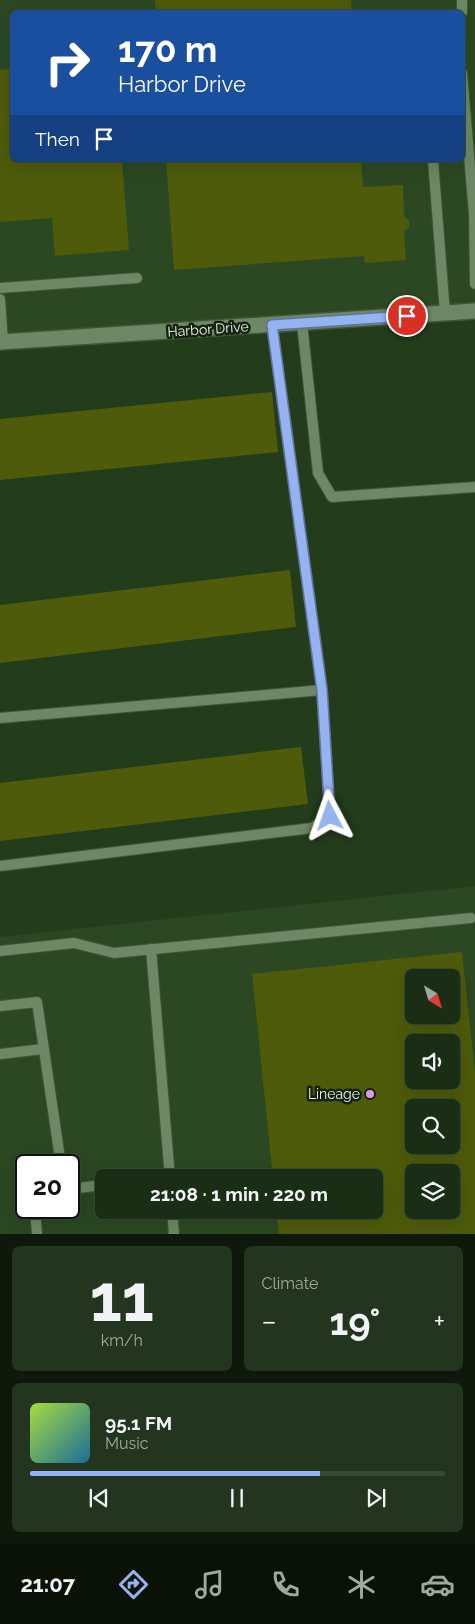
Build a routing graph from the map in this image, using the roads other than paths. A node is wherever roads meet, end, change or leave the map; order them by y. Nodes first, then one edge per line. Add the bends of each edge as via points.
1 (465, 108) edge
2 (433, 162) edge
3 (475, 262) edge
4 (137, 278) dead end
5 (475, 284) edge
6 (0, 288) edge
7 (0, 299) edge
8 (475, 311) edge
9 (445, 313) junction
10 (302, 323) junction
11 (272, 325) junction
12 (2, 342) edge
13 (475, 487) edge
14 (322, 690) junction
15 (0, 718) edge
16 (0, 866) edge
17 (471, 918) dead end
18 (151, 949) junction
19 (0, 951) edge
20 (0, 1006) edge
21 (43, 1049) junction
22 (0, 1054) edge
23 (59, 1154) edge
24 (168, 1169) edge
25 (95, 1186) edge
26 (80, 1188) edge
27 (36, 1219) edge
28 (173, 1219) edge
29 (37, 1234) edge
30 (174, 1234) edge

1 - 3 lane
2 - 9 lane
3 - 5 lane
4 - 6 lane
7 - 12 lane
8 - 9 street, Harbor Drive
9 - 10 street, Harbor Drive
10 - 11 street, Harbor Drive
10 - 13 lane via 318,474 332,497
11 - 12 street, Harbor Drive
11 - 14 lane
14 - 15 lane
14 - 16 lane via 330,816 312,828
17 - 18 lane
18 - 19 lane via 114,953 74,943
18 - 24 lane
20 - 21 lane via 37,1002
21 - 22 lane
21 - 23 lane
25 - 26 lane
27 - 29 lane
28 - 30 lane

